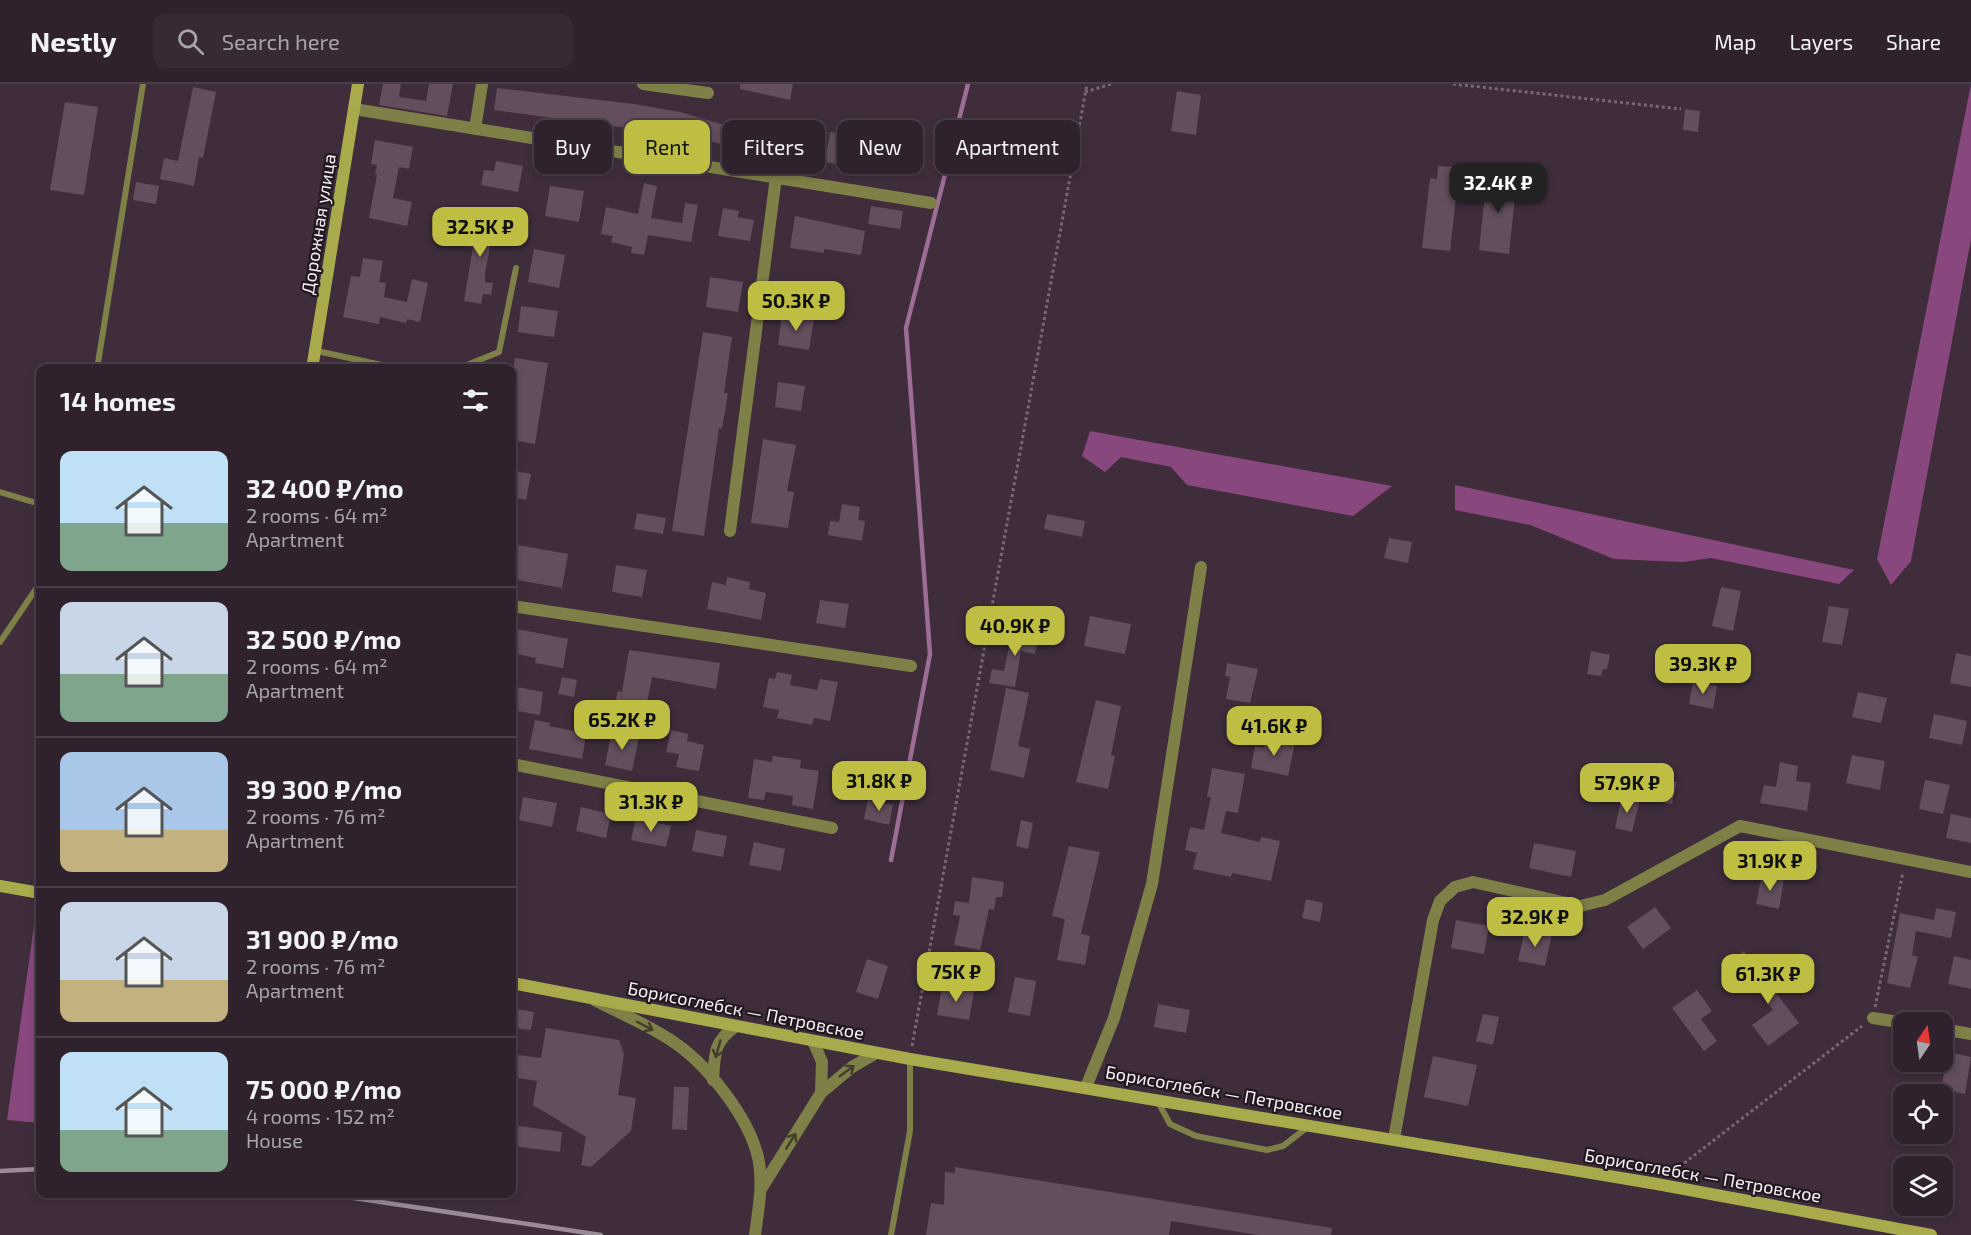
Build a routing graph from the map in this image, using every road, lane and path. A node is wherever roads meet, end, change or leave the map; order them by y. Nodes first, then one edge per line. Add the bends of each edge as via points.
1 (143, 84) edge
2 (358, 84) edge
3 (482, 84) edge
4 (643, 84) edge
5 (1087, 84) edge
6 (1111, 84) edge
7 (1454, 84) edge
8 (1085, 92) junction
9 (708, 93) dead end
10 (354, 109) junction
11 (1681, 110) dead end
12 (475, 129) junction
13 (776, 177) junction
14 (931, 203) dead end
15 (516, 268) dead end
16 (317, 351) junction
17 (98, 364) edge
18 (313, 364) edge
19 (377, 364) edge
20 (469, 364) edge
21 (0, 492) edge
22 (36, 503) edge
23 (730, 531) dead end
24 (1201, 567) dead end
25 (36, 589) edge
26 (516, 607) edge
27 (0, 642) edge
28 (911, 666) dead end
29 (516, 765) edge
30 (832, 828) dead end
31 (1905, 859) junction
32 (1971, 872) edge
33 (0, 886) edge
34 (36, 891) edge
35 (516, 984) edge
36 (593, 999) junction
37 (1873, 1018) junction
38 (1893, 1021) edge
39 (736, 1026) junction
40 (1953, 1031) edge
41 (1971, 1034) edge
42 (813, 1041) junction
43 (876, 1053) junction
44 (910, 1059) junction
45 (713, 1080) junction
46 (1086, 1087) junction
47 (821, 1093) junction
48 (1157, 1098) junction
49 (1310, 1125) junction
50 (1394, 1139) junction
51 (1657, 1184) junction
52 (761, 1189) junction
53 (755, 1235) edge
54 (891, 1235) edge
55 (1931, 1235) edge

1 - 17 lane
2 - 10 street, Дорожная улица
3 - 12 street
4 - 9 street
5 - 8 path
6 - 8 path
7 - 11 path
8 - 44 path
10 - 12 street
10 - 16 street, Дорожная улица
12 - 13 street
13 - 14 street
13 - 23 street
15 - 20 lane via 499,352
16 - 18 street, Дорожная улица
16 - 19 lane
21 - 22 lane
24 - 46 street via 1152,884 1114,1018
25 - 27 lane
26 - 28 street
29 - 30 street
31 - 32 street
31 - 37 path
31 - 50 street via 1740,826 1605,900 1580,906 1473,882 1455,887 1440,901 1433,920
33 - 34 street
35 - 36 street, Борисоглебск — Петровское
36 - 39 street, Борисоглебск — Петровское
36 -> 45 street via 670,1040
37 - 38 street
37 - 51 path
39 - 42 street, Борисоглебск — Петровское
39 -> 45 street via 718,1043
40 - 41 street
42 - 43 street, Борисоглебск — Петровское
42 - 47 street via 822,1062
43 - 44 street, Борисоглебск — Петровское
47 -> 43 street
44 - 46 street, Борисоглебск — Петровское
44 - 54 lane via 910,1131
45 - 52 street via 733,1106 752,1142 759,1162
46 - 48 street, Борисоглебск — Петровское
52 -> 47 street
48 - 49 street, Борисоглебск — Петровское
48 - 49 lane via 1170,1124 1196,1136 1267,1150 1283,1146
49 - 50 street, Борисоглебск — Петровское
50 - 51 street, Борисоглебск — Петровское
51 - 55 street, Борисоглебск — Петровское
52 - 53 street

